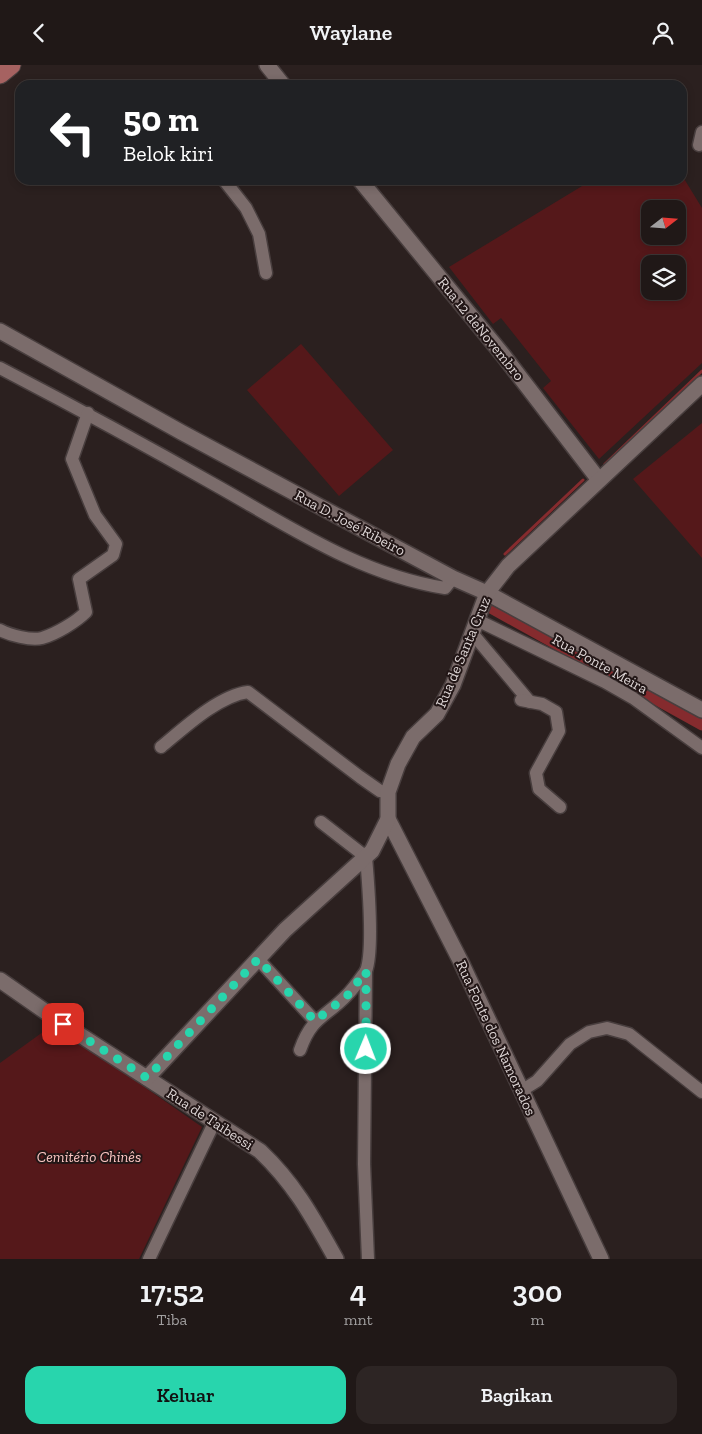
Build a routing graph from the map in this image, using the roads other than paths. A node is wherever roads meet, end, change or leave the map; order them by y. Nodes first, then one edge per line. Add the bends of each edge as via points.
1 (11, 65) edge
2 (267, 65) edge
3 (0, 74) edge
4 (279, 80) edge
5 (228, 185) edge
6 (364, 185) edge
7 (266, 273) dead end
8 (0, 331) edge
9 (0, 368) edge
10 (702, 384) edge
11 (88, 413) junction
12 (599, 480) junction
13 (453, 578) junction
14 (487, 593) junction
15 (474, 627) junction
16 (0, 630) edge
17 (702, 710) edge
18 (161, 747) dead end
19 (702, 747) edge
20 (388, 792) junction
21 (560, 807) dead end
22 (388, 819) junction
23 (321, 822) dead end
24 (366, 857) junction
25 (258, 959) junction
26 (366, 971) junction
27 (0, 980) edge
28 (315, 1021) junction
29 (300, 1050) dead end
30 (147, 1078) junction
31 (521, 1091) junction
32 (702, 1092) edge
33 (214, 1123) junction
34 (149, 1259) edge
35 (336, 1259) edge
36 (368, 1259) edge
37 (601, 1259) edge

1 - 3 main road
2 - 4 street
5 - 7 street via 246,208 259,234
6 - 12 street, Rua 12 deNovembro via 503,355
8 - 13 street, Rua D. José Ribeiro
9 - 11 street
10 - 12 street, Rua de Santa Cruz
11 - 13 street via 366,567 420,584 445,588
11 - 16 street via 72,459 95,515 116,544 113,555 79,579 86,612 80,618 41,638 22,637
12 - 14 street, Rua de Santa Cruz via 508,566
13 - 14 street, Rua D. José Ribeiro
14 - 15 street, Rua de Santa Cruz
14 - 17 street, Rua D. José Ribeiro
15 - 19 street, Rua Ponte Meira via 564,661 619,690
15 - 20 street, Rua de Santa Cruz via 453,685 437,714 413,737
15 - 21 street via 525,701 556,713 559,731 536,773 540,789
18 - 20 street via 204,712 238,693 248,692 360,777 380,791
20 - 22 street, Rua de Santa Cruz
22 - 24 street, Rua de Santa Cruz
22 - 31 street, Rua Fonte dos Namorados via 461,962
23 - 24 street
24 - 25 street, Rua de Santa Cruz via 285,930
24 - 26 street via 369,940
25 - 28 street
25 - 30 street, Rua de Santa Cruz
26 - 28 street via 347,996
26 - 36 street via 364,1164
27 - 30 street, Rua de Taibessi
28 - 29 street
30 - 33 street, Rua de Taibessi
31 - 32 street via 537,1081 570,1044 589,1032 607,1028 629,1035
31 - 37 street, Rua Fonte dos Namorados
33 - 34 street
33 - 35 street, Rua de Taibessi via 260,1151 282,1172 301,1196

